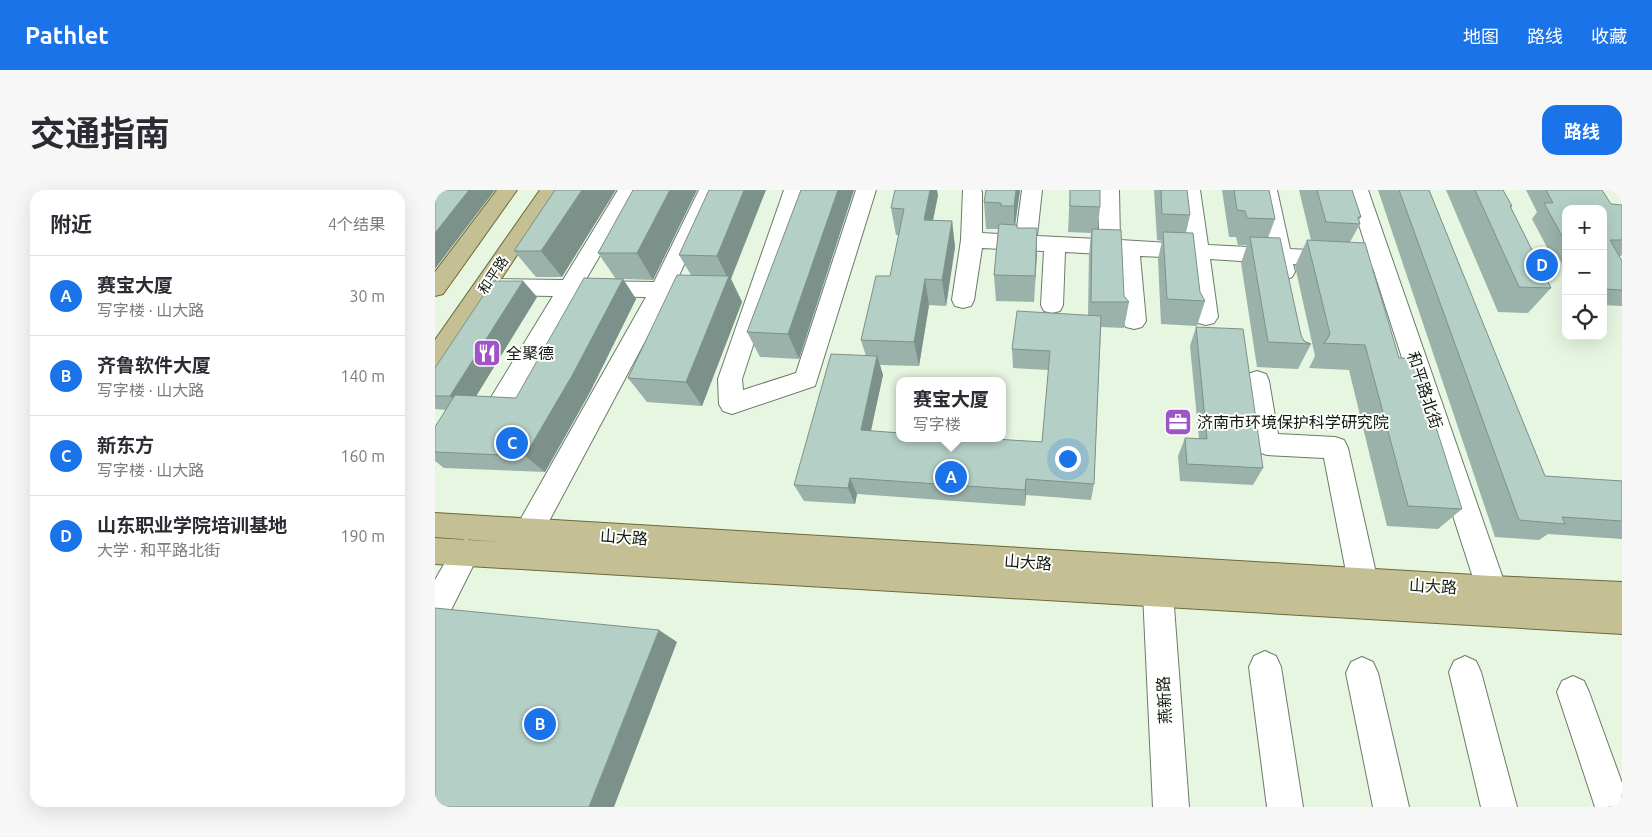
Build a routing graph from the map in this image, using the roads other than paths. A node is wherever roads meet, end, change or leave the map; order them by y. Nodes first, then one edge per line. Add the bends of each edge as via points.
1 (507, 190) edge
2 (550, 190) edge
3 (628, 190) edge
4 (709, 190) edge
5 (794, 190) edge
6 (866, 190) edge
7 (950, 190) edge
8 (1032, 190) edge
9 (1109, 190) edge
10 (1189, 190) edge
11 (1267, 190) edge
12 (1358, 190) edge
13 (972, 191) edge
14 (972, 240) junction
15 (1026, 242) junction
16 (1055, 244) junction
17 (1120, 247) junction
18 (1198, 251) junction
19 (1281, 255) junction
20 (1382, 261) junction
21 (484, 287) junction
22 (570, 287) junction
23 (435, 288) edge
24 (661, 290) junction
25 (701, 291) edge
26 (1288, 293) edge
27 (963, 300) dead end
28 (1052, 305) dead end
29 (1206, 316) dead end
30 (1133, 321) dead end
31 (435, 359) edge
32 (1257, 381) dead end
33 (503, 399) edge
34 (435, 525) edge
35 (529, 531) junction
36 (435, 551) edge
37 (466, 552) junction
38 (1363, 582) junction
39 (1492, 590) junction
40 (1158, 592) junction
41 (1622, 596) edge
42 (435, 610) edge
43 (1622, 618) edge
44 (1265, 667) dead end
45 (1465, 672) dead end
46 (1362, 673) dead end
47 (1573, 692) dead end
48 (1171, 807) edge
49 (1285, 807) edge
50 (1391, 807) edge
51 (1499, 807) edge
52 (1613, 807) edge

1 - 23 main road
2 - 21 main road, 和平路
3 - 22 street
4 - 24 street
5 - 6 street via 750,293 730,379 732,404 806,379
7 - 13 street
8 - 15 street
9 - 17 street
10 - 18 street
11 - 19 street
12 - 20 street, 和平路北街
13 - 14 street
14 - 15 street
14 - 27 street
15 - 16 street
16 - 17 street
16 - 28 street
17 - 18 street
17 - 30 street
18 - 19 street
18 - 29 street
19 - 20 street
19 - 26 street
20 - 39 street, 和平路北街
21 - 22 street
21 - 31 main road, 和平路
22 - 24 street
22 - 33 street
24 - 25 street
24 - 35 street
32 - 38 street via 1267,444 1335,448
34 - 35 main road, 山大路
35 - 38 main road, 山大路
36 - 37 main road, 山大路
37 - 40 main road, 山大路
37 - 42 street
38 - 39 main road, 山大路
39 - 41 main road, 山大路
40 - 43 main road, 山大路
40 - 48 street, 燕新路
44 - 49 street
45 - 51 street
46 - 50 street
47 - 52 street

